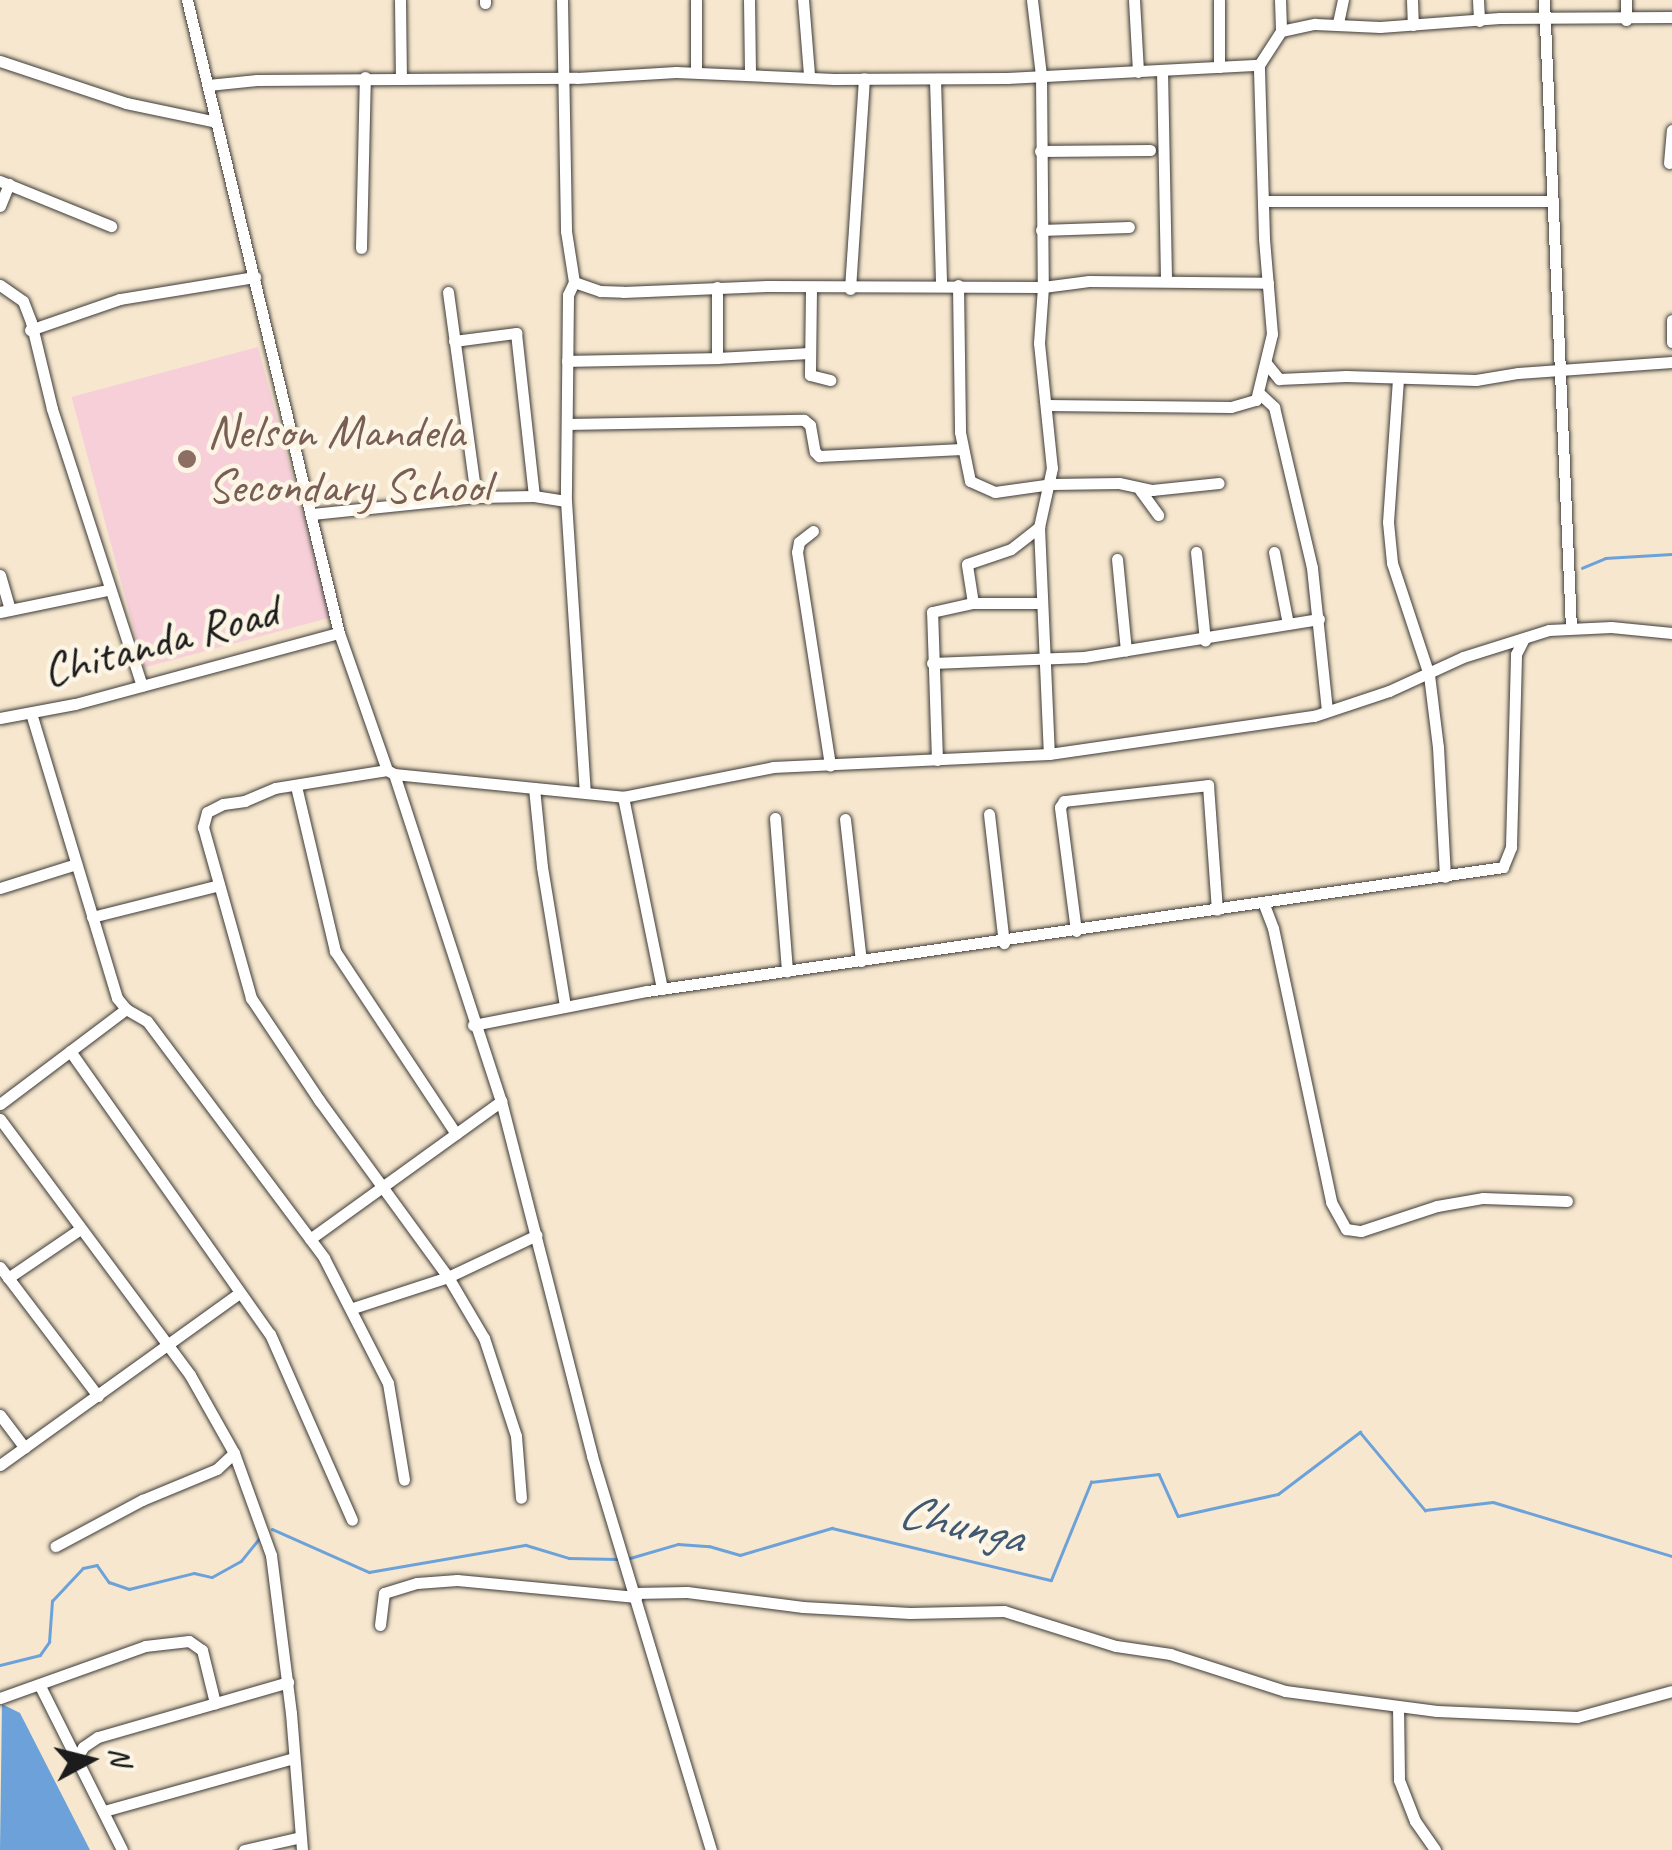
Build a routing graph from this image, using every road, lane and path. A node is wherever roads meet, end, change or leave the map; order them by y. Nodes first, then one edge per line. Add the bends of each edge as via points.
1 (187, 0) edge
2 (400, 0) edge
3 (562, 0) edge
4 (696, 0) edge
5 (749, 0) edge
6 (802, 0) edge
7 (1032, 0) edge
8 (1134, 0) edge
9 (1218, 0) edge
10 (1280, 0) edge
11 (1342, 0) edge
12 (1412, 0) edge
13 (1478, 0) edge
14 (1544, 0) edge
15 (1626, 0) edge
16 (1544, 17) junction
17 (1672, 17) edge
18 (1626, 20) junction
19 (1479, 21) junction
20 (1338, 23) junction
21 (1413, 25) junction
22 (1280, 31) junction
23 (0, 61) edge
24 (1259, 65) junction
25 (1219, 66) junction
26 (1162, 70) junction
27 (696, 72) junction
28 (1138, 72) junction
29 (750, 75) junction
30 (810, 75) junction
31 (1041, 76) junction
32 (562, 77) junction
33 (364, 78) junction
34 (401, 78) junction
35 (864, 78) junction
36 (935, 79) junction
37 (208, 85) junction
38 (216, 122) junction
39 (1672, 130) edge
40 (1040, 150) junction
41 (1150, 150) dead end
42 (1670, 163) dead end
43 (4, 182) edge
44 (1263, 201) junction
45 (1553, 201) junction
46 (0, 206) edge
47 (111, 226) dead end
48 (1128, 227) dead end
49 (1041, 230) junction
50 (361, 248) dead end
51 (255, 277) junction
52 (1166, 280) junction
53 (574, 282) junction
54 (1268, 283) junction
55 (0, 285) edge
56 (941, 285) junction
57 (958, 285) junction
58 (716, 287) junction
59 (1043, 287) junction
60 (812, 289) junction
61 (850, 289) junction
62 (448, 292) dead end
63 (1672, 320) edge
64 (30, 330) junction
65 (454, 340) junction
66 (1672, 342) edge
67 (809, 354) junction
68 (717, 358) junction
69 (567, 362) junction
70 (1672, 362) edge
71 (1266, 363) junction
72 (1559, 371) junction
73 (1398, 379) junction
74 (830, 380) dead end
75 (1260, 393) junction
76 (1046, 405) junction
77 (567, 424) junction
78 (962, 449) junction
79 (1218, 482) dead end
80 (1052, 484) junction
81 (1140, 490) junction
82 (534, 496) junction
83 (476, 498) junction
84 (566, 501) junction
85 (312, 514) junction
86 (1158, 515) dead end
87 (1039, 527) junction
88 (813, 531) dead end
89 (1196, 552) dead end
90 (1274, 552) dead end
91 (1117, 559) dead end
92 (0, 575) edge
93 (107, 590) junction
94 (1042, 602) junction
95 (972, 603) junction
96 (5, 611) edge
97 (1319, 620) junction
98 (1288, 624) junction
99 (1571, 628) junction
100 (1672, 632) edge
101 (339, 633) junction
102 (1205, 640) junction
103 (1523, 640) junction
104 (1126, 651) junction
105 (1043, 660) junction
106 (932, 663) junction
107 (1429, 675) junction
108 (142, 686) junction
109 (1327, 710) junction
110 (31, 714) junction
111 (0, 718) edge
112 (1049, 754) junction
113 (937, 760) junction
114 (830, 765) junction
115 (390, 772) junction
116 (296, 786) junction
117 (534, 788) junction
118 (585, 792) junction
119 (623, 797) junction
120 (990, 814) dead end
121 (775, 818) dead end
122 (845, 818) dead end
123 (76, 864) junction
124 (1446, 877) junction
125 (218, 885) junction
126 (0, 888) edge
127 (1263, 902) junction
128 (1217, 910) junction
129 (92, 917) junction
130 (1076, 931) junction
131 (1004, 943) junction
132 (861, 961) junction
133 (787, 972) junction
134 (662, 989) junction
135 (565, 1006) junction
136 (126, 1010) junction
137 (473, 1025) junction
138 (70, 1051) junction
139 (501, 1101) junction
140 (0, 1104) edge
141 (0, 1119) edge
142 (456, 1134) junction
143 (385, 1188) junction
144 (1567, 1201) dead end
145 (80, 1229) junction
146 (536, 1236) junction
147 (310, 1239) junction
148 (4, 1273) edge
149 (448, 1278) junction
150 (238, 1294) junction
151 (354, 1308) junction
152 (166, 1346) junction
153 (98, 1396) junction
154 (0, 1414) edge
155 (25, 1448) junction
156 (234, 1453) junction
157 (0, 1465) edge
158 (404, 1480) dead end
159 (521, 1498) dead end
160 (352, 1520) dead end
161 (56, 1546) dead end
162 (635, 1595) junction
163 (380, 1625) dead end
164 (288, 1682) junction
165 (40, 1686) junction
166 (1672, 1691) edge
167 (0, 1698) edge
168 (215, 1703) junction
169 (1398, 1706) junction
170 (294, 1758) junction
171 (75, 1761) junction
172 (104, 1811) junction
173 (301, 1843) edge
174 (122, 1850) edge
175 (244, 1850) edge
176 (711, 1850) edge
177 (1435, 1850) edge

1 - 37 street
2 - 34 street
3 - 32 street
4 - 27 street
5 - 29 street
6 - 30 street
7 - 31 street
8 - 28 street
9 - 25 street
10 - 22 street
11 - 20 street
12 - 21 street
13 - 19 street
14 - 16 street
15 - 18 street
16 - 18 street
16 - 19 street
16 - 45 street
17 - 18 street
19 - 21 street
20 - 21 street
20 - 22 street
22 - 24 street
23 - 38 street via 126,103
24 - 25 street
24 - 44 street
25 - 26 street
26 - 28 street
26 - 52 street
27 - 29 street
27 - 32 street
28 - 31 street
29 - 30 street
30 - 35 street
31 - 36 street
31 - 40 street
32 - 34 street
32 - 53 street via 566,231
33 - 34 street
33 - 37 street
33 - 50 street
35 - 36 street
35 - 61 street
36 - 56 street
37 - 38 street
38 - 51 street
39 - 42 street
40 - 41 street
40 - 49 street
43 - 46 street
43 - 47 street
44 - 45 street
44 - 54 street
45 - 72 street
48 - 49 street
49 - 59 street
51 - 64 street via 120,299
51 - 85 street
52 - 54 street
52 - 59 street
53 - 58 street via 612,292
53 - 69 street
54 - 71 street via 1272,334
55 - 64 street via 23,301
56 - 57 street
56 - 61 street
57 - 59 street
57 - 78 street
58 - 60 street
58 - 68 street
59 - 76 street via 1039,343
60 - 61 street
60 - 67 street
62 - 65 street
63 - 66 street
64 - 93 street
65 - 82 street via 516,333
65 - 83 street
67 - 68 street
67 - 74 street via 812,378
68 - 69 street
69 - 77 street
70 - 72 street
71 - 73 street via 1279,378
71 - 75 street
72 - 73 street
72 - 99 street
73 - 107 street via 1388,522 1392,563
75 - 76 street via 1252,404 1231,407
75 - 97 street via 1274,406
76 - 80 street
77 - 78 street via 804,420 820,456
77 - 84 street
78 - 80 street via 966,474 987,491
79 - 81 street
80 - 81 street
80 - 87 street
81 - 86 street
82 - 83 street
82 - 84 street
83 - 85 street
84 - 118 street
85 - 101 street
87 - 94 street
87 - 95 street via 1012,549 967,564
88 - 114 street via 797,552
89 - 102 street
90 - 98 street
91 - 104 street
92 - 96 street
93 - 96 street
93 - 108 street
94 - 95 street
94 - 105 street
95 - 106 street via 932,612
97 - 98 street
97 - 109 street
98 - 102 street
99 - 100 street
99 - 103 street
101 - 108 street, Chitanda Road
101 - 115 street
102 - 104 street
103 - 107 street
103 - 124 street via 1516,654 1510,860 1504,868
104 - 105 street
105 - 106 street
105 - 112 street
106 - 113 street
107 - 109 street
107 - 124 street
108 - 110 street, Chitanda Road
109 - 112 street via 1279,723
110 - 111 street, Chitanda Road
110 - 123 street
112 - 113 street
113 - 114 street
114 - 119 street via 772,767
115 - 116 street
115 - 117 street
115 - 137 street
116 - 125 street via 206,812 203,826
116 - 142 street via 335,950
117 - 118 street
117 - 135 street
118 - 119 street
119 - 134 street
120 - 131 street
121 - 133 street
122 - 132 street
123 - 126 street
123 - 129 street
124 - 127 street
125 - 129 street
125 - 143 street via 251,998
127 - 128 street
127 - 144 street via 1331,1202 1346,1229 1361,1231 1482,1198
128 - 130 street
128 - 130 street via 1208,786 1064,801
129 - 136 street
130 - 131 street
131 - 132 street
132 - 133 street
133 - 134 street
134 - 135 street
135 - 137 street
136 - 138 street
136 - 147 street via 147,1021
137 - 139 street
138 - 140 street
138 - 150 street
139 - 142 street
139 - 146 street
141 - 145 street
142 - 143 street
143 - 147 street
143 - 149 street
145 - 148 street
145 - 152 street
146 - 149 street
146 - 162 street
147 - 151 street
148 - 153 street
149 - 151 street
149 - 159 street via 484,1338 516,1436
150 - 152 street
150 - 160 street via 282,1354
151 - 158 street via 392,1396
152 - 153 street
152 - 156 street via 212,1408
153 - 155 street
154 - 155 street
155 - 157 street
156 - 161 street via 217,1469
156 - 164 street via 272,1554
162 - 163 street via 417,1582 384,1593
162 - 169 street via 688,1592 910,1613 1004,1611 1285,1690
162 - 176 street
164 - 168 street
164 - 170 street
165 - 167 street
165 - 168 street via 145,1646 189,1641 202,1650
165 - 171 street
166 - 169 street via 1577,1716
168 - 171 street via 98,1738
169 - 177 street via 1398,1780
170 - 172 street
170 - 173 street
171 - 172 street
172 - 174 street
173 - 175 street

